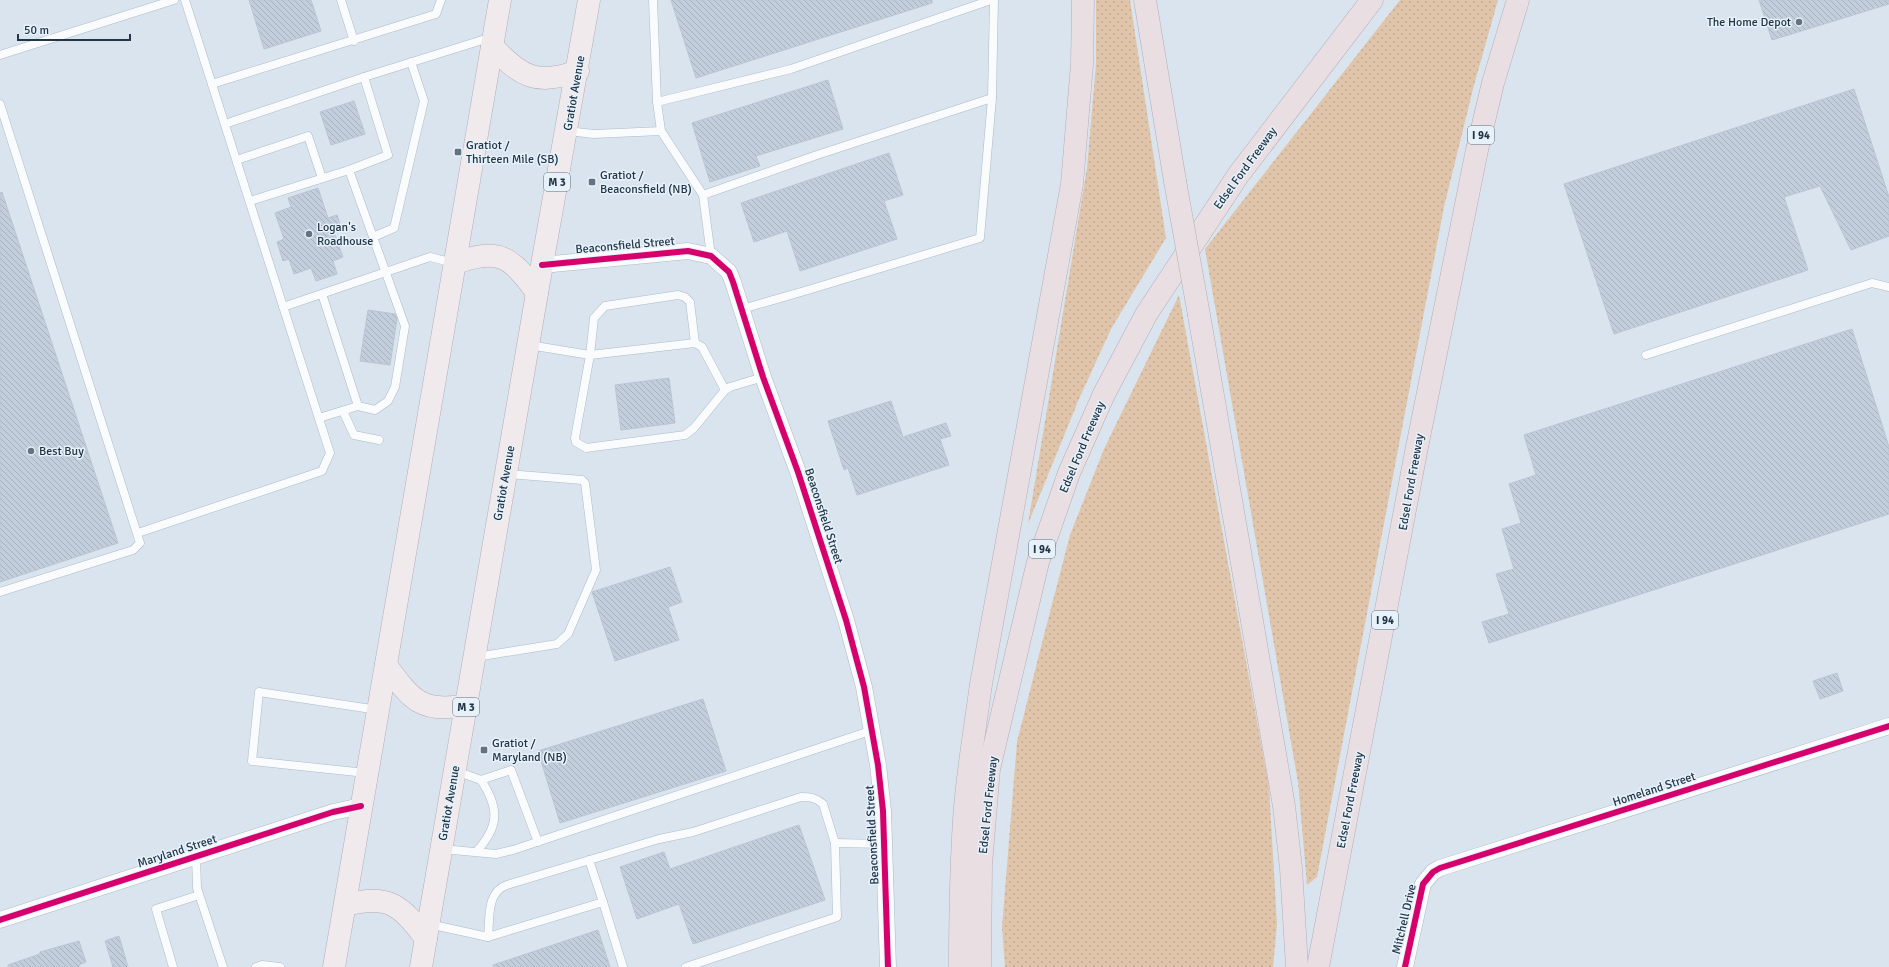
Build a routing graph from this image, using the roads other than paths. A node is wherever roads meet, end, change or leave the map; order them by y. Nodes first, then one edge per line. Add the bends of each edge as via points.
1 (174, 0) edge
2 (185, 0) edge
3 (341, 0) edge
4 (441, 0) edge
5 (500, 0) edge
6 (590, 0) edge
7 (653, 0) edge
8 (993, 0) edge
9 (1083, 0) edge
10 (1145, 0) edge
11 (1372, 0) edge
12 (1518, 0) edge
13 (354, 40) junction
14 (493, 42) junction
15 (0, 55) edge
16 (412, 62) junction
17 (578, 71) junction
18 (364, 77) junction
19 (212, 84) junction
20 (992, 98) junction
21 (657, 102) junction
22 (0, 104) edge
23 (225, 124) junction
24 (567, 131) junction
25 (660, 131) junction
26 (237, 160) junction
27 (349, 170) junction
28 (322, 178) junction
29 (703, 195) junction
30 (250, 201) junction
31 (373, 237) junction
32 (711, 256) junction
33 (456, 263) junction
34 (542, 265) junction
35 (385, 272) junction
36 (1889, 287) edge
37 (322, 294) junction
38 (537, 294) junction
39 (284, 307) junction
40 (742, 309) junction
41 (695, 343) junction
42 (528, 345) junction
43 (590, 355) junction
44 (1646, 355) dead end
45 (763, 377) junction
46 (725, 390) junction
47 (358, 406) junction
48 (342, 411) junction
49 (319, 418) junction
50 (379, 440) dead end
51 (506, 474) junction
52 (138, 533) junction
53 (0, 592) edge
54 (474, 657) junction
55 (386, 665) junction
56 (466, 705) junction
57 (378, 710) junction
58 (1889, 726) edge
59 (873, 730) junction
60 (454, 771) junction
61 (367, 773) junction
62 (481, 780) junction
63 (361, 806) junction
64 (538, 842) junction
65 (835, 843) junction
66 (884, 844) junction
67 (441, 849) junction
68 (476, 852) junction
69 (196, 856) junction
70 (589, 860) junction
71 (1427, 877) joint
72 (200, 895) junction
73 (603, 902) junction
74 (344, 905) junction
75 (0, 920) edge
76 (427, 932) junction
77 (488, 937) junction
78 (173, 967) edge
79 (224, 967) edge
80 (256, 967) edge
81 (280, 967) edge
82 (334, 967) edge
83 (421, 967) edge
84 (623, 967) edge
85 (686, 967) edge
86 (888, 967) edge
87 (960, 967) edge
88 (980, 967) edge
89 (1297, 967) edge
90 (1318, 967) edge
91 (1405, 967) edge

1 - 15 lane
2 - 19 lane
3 - 13 lane
4 - 13 lane via 436,14
5 - 14 main road
6 - 17 main road, Gratiot Avenue / M 3
7 - 21 lane
8 - 20 lane
8 - 21 lane via 791,69
9 - 87 highway via 1082,64 1072,184 971,750 960,900
10 - 89 highway, bridge via 1284,806
11 - 88 highway, Edsel Ford Freeway / I 94 via 1239,174 1147,313 1104,394 1069,473 1038,562 989,769 982,864
12 - 90 highway, Edsel Ford Freeway / I 94 via 1477,150 1416,452
13 - 19 lane
14 - 16 lane
14 - 17 main road via 515,67 535,77 547,79
14 - 33 main road
16 - 18 lane
16 - 31 lane via 424,101 394,228
17 - 24 main road, Gratiot Avenue / M 3
18 - 23 lane
18 - 27 lane via 388,155
19 - 23 lane
20 - 29 lane
20 - 40 lane via 980,238
21 - 25 lane
22 - 52 lane
23 - 26 lane
24 - 25 lane via 594,134
24 - 34 main road, Gratiot Avenue / M 3
25 - 29 lane
26 - 28 lane via 308,136
26 - 30 lane
27 - 28 lane
27 - 31 lane
28 - 30 lane
29 - 32 lane
30 - 39 lane
31 - 35 lane
32 - 34 street, Beaconsfield Street via 688,251
32 - 40 street, Beaconsfield Street via 729,272
33 - 35 lane via 430,257
33 - 38 main road via 482,255 494,255 504,259 525,276
33 - 55 main road
34 - 38 main road, Gratiot Avenue / M 3
35 - 37 lane
35 - 47 lane via 404,326 395,387 388,402 375,410
36 - 44 lane via 1872,283
37 - 39 lane
37 - 47 lane
38 - 42 main road, Gratiot Avenue / M 3
39 - 49 lane
40 - 45 street, Beaconsfield Street
41 - 43 lane
41 - 43 lane via 690,302 678,294 605,306 594,318
41 - 46 lane via 702,347
42 - 43 lane
42 - 51 main road, Gratiot Avenue / M 3
43 - 46 lane via 575,438 582,447 684,434 694,428
45 - 46 lane
45 - 59 street, Beaconsfield Street via 798,472 843,612
47 - 48 lane
48 - 49 lane
48 - 50 lane via 354,435
49 - 52 lane via 330,453 322,471
51 - 54 main road, Gratiot Avenue / M 3
51 - 54 lane via 582,480 585,483 596,570 568,634 557,644
52 - 53 lane via 140,543 133,550
54 - 56 main road, Gratiot Avenue / M 3
55 - 56 main road via 400,684 420,703 443,709
55 - 57 main road
56 - 60 main road, Gratiot Avenue / M 3
57 - 61 main road
57 - 61 lane via 259,692 252,761
58 - 71 street, Homeland Street via 1440,868
59 - 64 lane
59 - 66 street, Beaconsfield Street via 883,811
60 - 62 lane
60 - 67 main road, Gratiot Avenue / M 3
61 - 63 main road
62 - 64 lane via 511,770
62 - 68 lane via 488,790 494,826 489,838
63 - 69 street, Maryland Street via 332,812
63 - 74 main road
64 - 68 lane via 496,854
65 - 66 lane
65 - 70 lane via 823,804 814,797 801,797 693,832 659,839
65 - 85 lane via 837,918
66 - 86 street, Beaconsfield Street
67 - 68 lane
67 - 76 main road, Gratiot Avenue / M 3
69 - 72 lane via 197,888
69 - 75 street, Maryland Street
70 - 73 lane
70 - 77 lane via 500,888 494,894 491,903
71 - 91 street, Mitchell Drive via 1420,892
72 - 78 lane via 156,909
72 - 79 lane
73 - 77 lane
73 - 84 lane
74 - 76 main road via 376,900 390,903
74 - 82 main road
76 - 77 lane
76 - 83 main road, Gratiot Avenue / M 3
80 - 81 lane

